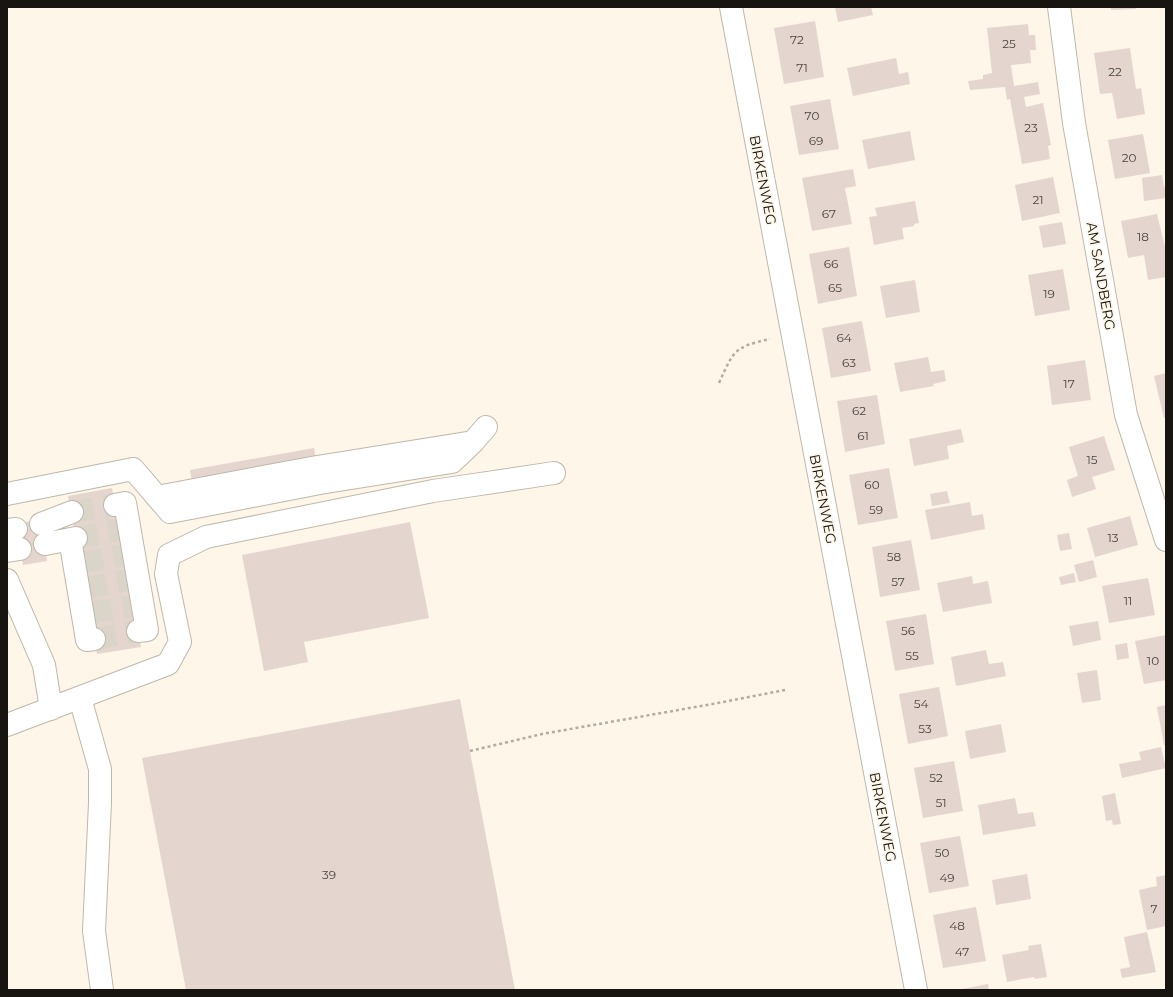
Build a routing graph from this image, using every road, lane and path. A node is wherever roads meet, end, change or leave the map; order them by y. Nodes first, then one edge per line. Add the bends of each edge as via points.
1 (731, 7) edge
2 (1059, 7) edge
3 (792, 333) junction
4 (719, 383) dead end
5 (480, 434) dead end
6 (554, 473) dead end
7 (7, 494) edge
8 (115, 504) dead end
9 (72, 512) tunnel mouth
10 (1166, 540) edge
11 (169, 555) junction
12 (132, 566) junction
13 (7, 580) edge
14 (138, 631) dead end
15 (94, 639) dead end
16 (785, 690) dead end
17 (80, 698) junction
18 (51, 710) junction
19 (7, 725) edge
20 (470, 751) dead end
21 (102, 990) edge
22 (916, 990) edge

1 - 3 street, BIRKENWEG
2 - 10 street, AM SANDBERG via 1074,123 1126,415
3 - 4 path via 746,344 732,355
3 - 22 street, BIRKENWEG
5 - 7 street via 452,462 170,512 133,469
6 - 11 street via 433,491 206,537
8 - 12 street via 125,503 124,529
9 - 15 street via 43,534 73,538 88,640
11 - 12 street
11 - 17 street via 166,574 180,642 168,664
12 - 14 street via 138,605 147,630
13 - 18 street via 44,665
16 - 20 path via 571,728
17 - 18 street
17 - 21 street via 100,768 94,931
18 - 19 street

